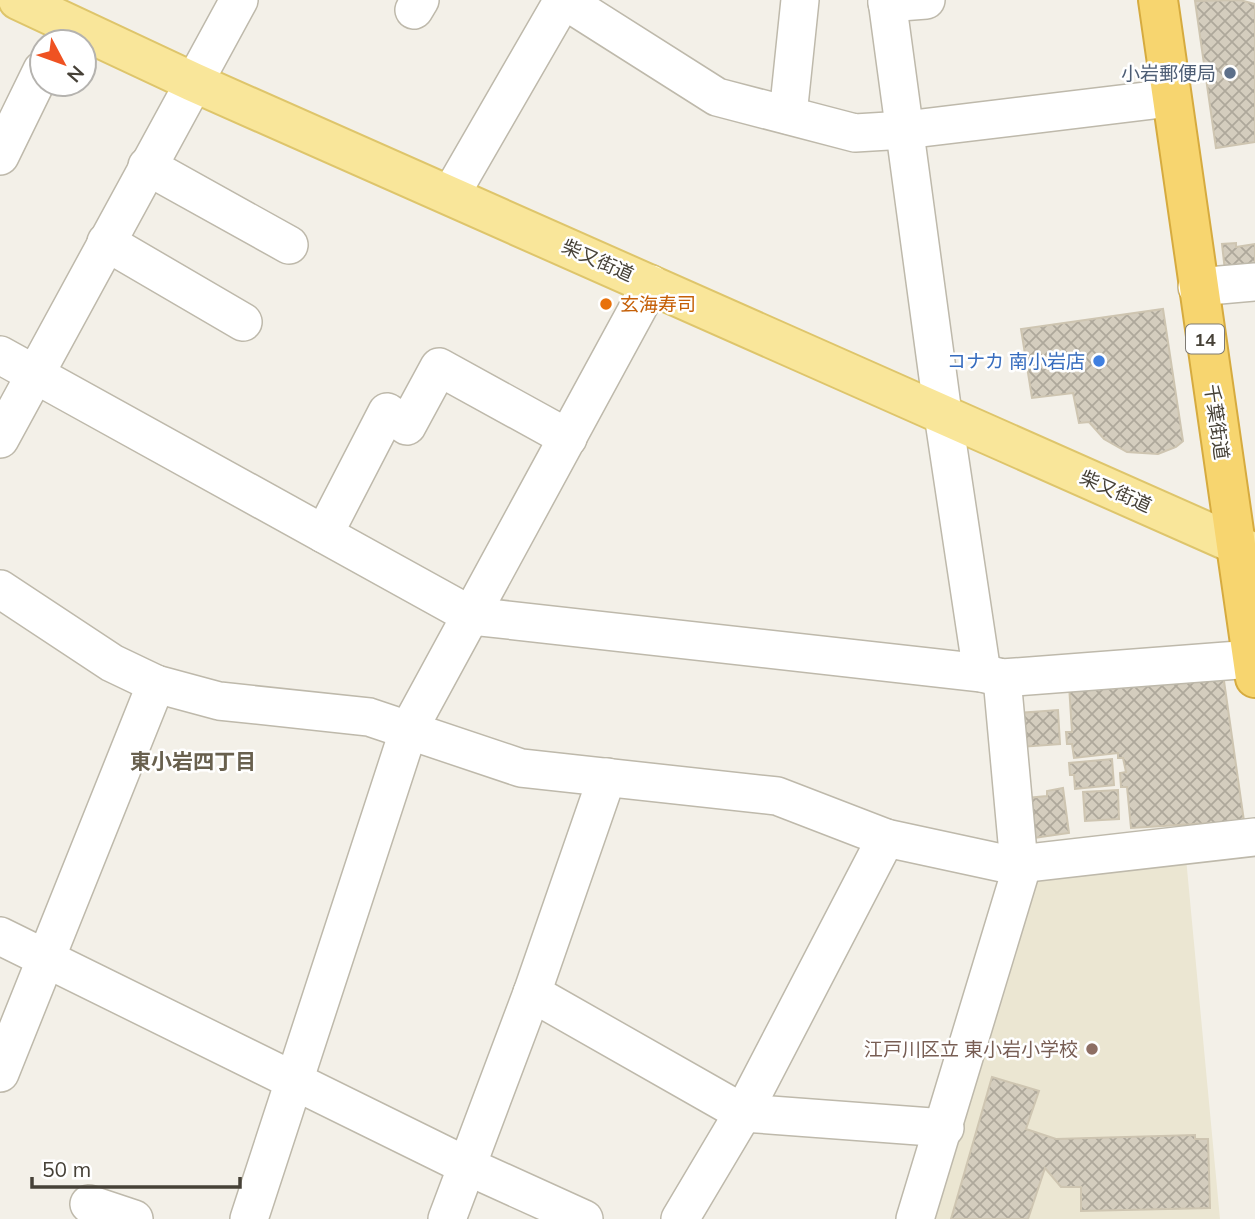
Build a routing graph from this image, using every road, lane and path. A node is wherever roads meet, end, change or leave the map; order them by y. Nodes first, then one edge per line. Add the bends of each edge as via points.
1 (239, 0) edge
2 (563, 0) edge
3 (800, 0) edge
4 (926, 0) edge
5 (1158, 0) edge
6 (887, 1) edge
7 (46, 15) edge
8 (193, 82) junction
9 (28, 98) edge
10 (1170, 98) junction
11 (788, 115) junction
12 (905, 130) junction
13 (0, 156) edge
14 (147, 166) junction
15 (451, 194) junction
16 (106, 242) junction
17 (289, 245) dead end
18 (1255, 282) edge
19 (651, 284) junction
20 (1197, 287) junction
21 (243, 322) dead end
22 (0, 355) edge
23 (35, 376) junction
24 (943, 414) junction
25 (568, 438) junction
26 (0, 439) edge
27 (324, 534) junction
28 (1246, 550) edge
29 (0, 589) edge
30 (472, 616) junction
31 (1254, 668) edge
32 (992, 675) junction
33 (156, 684) junction
34 (410, 729) junction
35 (607, 777) junction
36 (1255, 837) edge
37 (887, 838) junction
38 (1021, 864) junction
39 (0, 936) edge
40 (46, 959) junction
41 (533, 993) junction
42 (0, 1073) edge
43 (295, 1079) junction
44 (743, 1113) junction
45 (945, 1128) junction
46 (467, 1166) junction
47 (89, 1204) dead end
48 (134, 1219) edge
49 (249, 1219) edge
50 (447, 1219) edge
51 (584, 1219) edge
52 (680, 1219) edge
53 (915, 1219) edge

1 - 8 street
2 - 11 street via 716,97
2 - 15 street
3 - 11 street
4 - 6 street
5 - 10 highway, 千葉街道 / 14
6 - 12 street
7 - 8 main road, 柴又街道
8 - 14 street
8 - 15 main road, 柴又街道
9 - 13 street
10 - 12 street
10 - 20 highway, 千葉街道 / 14
11 - 12 street via 855,133
12 - 24 street
14 - 16 street
14 - 17 street
15 - 19 main road, 柴又街道
16 - 21 street
16 - 23 street
18 - 20 street
19 - 24 main road, 柴又街道
19 - 25 street
20 - 28 highway, 千葉街道 / 14
22 - 23 street
23 - 26 street
23 - 27 street
24 - 28 main road, 柴又街道
24 - 32 street
25 - 27 street via 439,367 407,425 387,412
25 - 30 street
27 - 30 street
28 - 31 highway, 千葉街道 / 14
29 - 33 street via 112,663
30 - 32 street
30 - 34 street
31 - 32 street
32 - 38 street
33 - 34 street via 219,701 369,717
33 - 40 street
34 - 35 street via 522,768
34 - 43 street
35 - 37 street via 777,796
35 - 41 street
36 - 38 street
37 - 38 street
37 - 44 street
38 - 45 street
39 - 40 street
40 - 42 street
40 - 43 street
41 - 44 street
41 - 46 street
43 - 46 street
43 - 49 street
44 - 45 street
44 - 52 street
45 - 53 street
46 - 50 street
46 - 51 street
47 - 48 street

